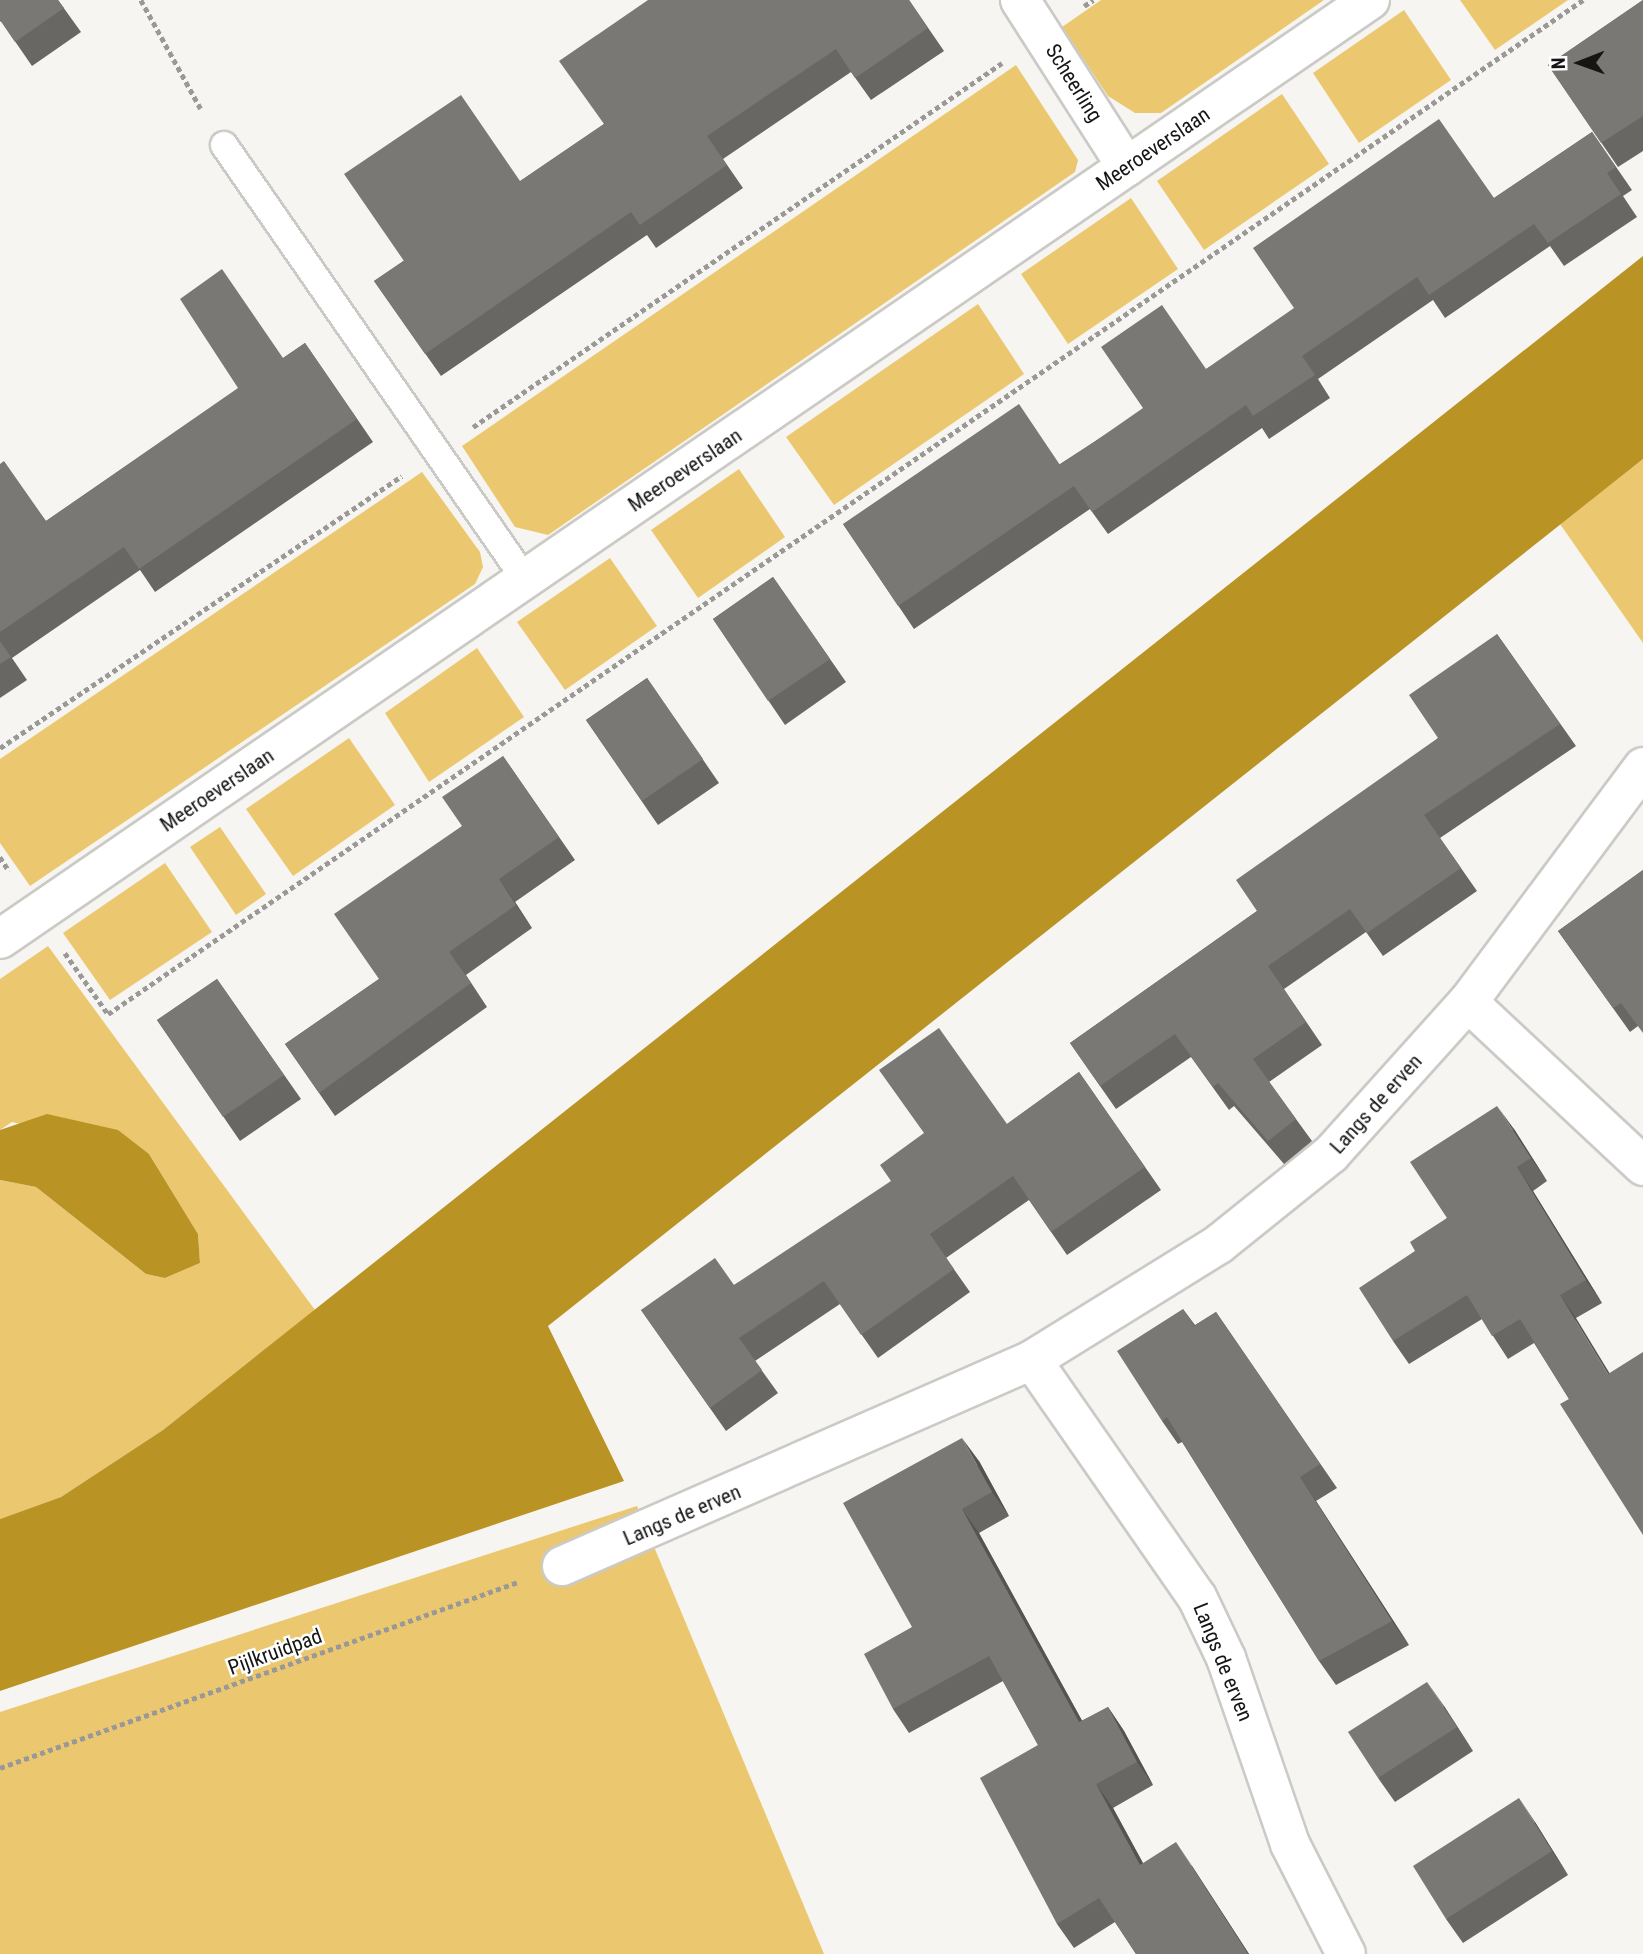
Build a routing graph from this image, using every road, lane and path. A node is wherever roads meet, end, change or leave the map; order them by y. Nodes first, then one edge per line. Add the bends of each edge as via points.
1 (141, 0) edge
2 (1020, 0) edge
3 (1093, 0) edge
4 (1370, 0) edge
5 (1583, 0) edge
6 (1043, 34) junction
7 (224, 145) joint
8 (1127, 167) junction
9 (438, 452) junction
10 (525, 579) junction
11 (0, 748) edge
12 (1643, 767) edge
13 (37, 914) junction
14 (0, 939) edge
15 (1468, 1002) junction
16 (1643, 1166) edge
17 (1031, 1360) junction
18 (562, 1566) joint
19 (0, 1768) edge
20 (1346, 1954) edge

1 - 7 path
2 - 6 street, Scheerling
3 - 6 path
4 - 8 street, Meeroeverslaan
5 - 13 path via 108,1014
6 - 8 street, Scheerling
6 - 9 path
7 - 9 lane
8 - 10 street, Meeroeverslaan
9 - 10 lane
9 - 11 path
10 - 13 street, Meeroeverslaan
12 - 15 street, Langs de erven
13 - 14 street, Meeroeverslaan
15 - 16 street
15 - 17 street, Langs de erven via 1331,1154 1219,1244
17 - 18 street, Langs de erven
17 - 20 street, Langs de erven via 1197,1597 1226,1658 1290,1844
18 - 19 path, Pijlkruidpad

